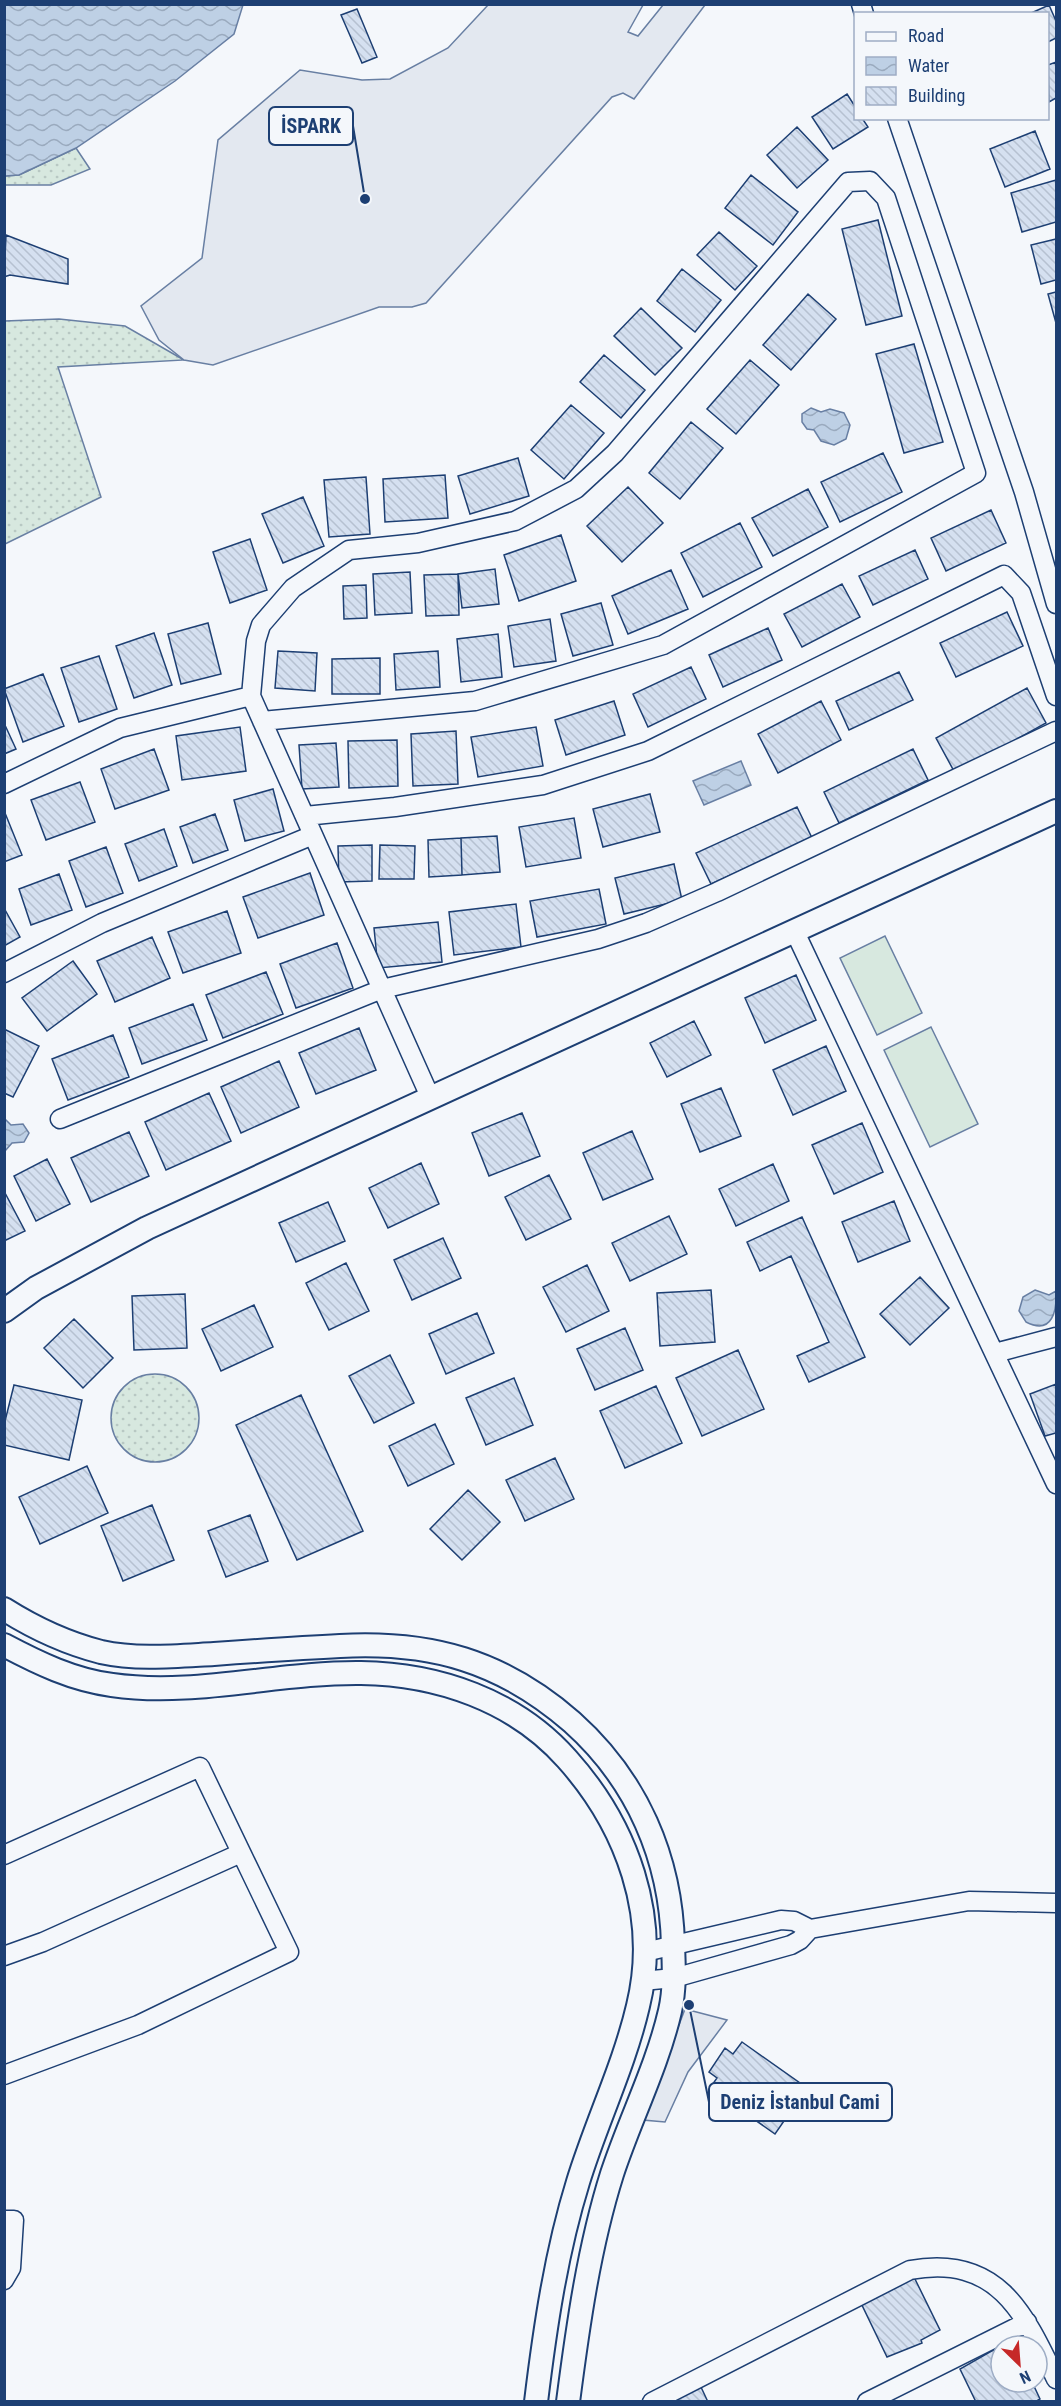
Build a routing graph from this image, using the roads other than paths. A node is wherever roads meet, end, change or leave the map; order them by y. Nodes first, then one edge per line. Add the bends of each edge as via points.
1 (898, 120) edge
2 (1056, 604) edge
3 (251, 696) junction
4 (1056, 696) edge
5 (262, 721) junction
6 (1056, 731) edge
7 (4, 784) edge
8 (1056, 811) edge
9 (305, 816) junction
10 (313, 835) junction
11 (795, 932) junction
12 (4, 973) edge
13 (382, 989) junction
14 (431, 1099) junction
15 (60, 1119) dead end
16 (4, 1311) edge
17 (1056, 1337) edge
18 (995, 1353) junction
19 (1051, 1460) edge
20 (1056, 1484) edge
21 (4, 1609) edge
22 (4, 1645) edge
23 (242, 1853) junction
24 (4, 1855) edge
25 (1056, 1903) edge
26 (810, 1929) junction
27 (673, 1946) junction
28 (645, 1953) junction
29 (4, 1956) edge
30 (674, 1978) junction
31 (642, 1981) junction
32 (4, 2075) edge
33 (4, 2220) edge
34 (4, 2280) edge
35 (1027, 2322) junction
36 (1056, 2379) edge
37 (536, 2402) edge
38 (568, 2402) edge
39 (652, 2402) edge
40 (867, 2402) edge

1 - 2 street via 1020,482
3 - 5 street
3 - 5 street via 261,625 293,588 349,550 418,543 515,521 576,489 615,453 848,182 870,181 886,198 976,473 663,645 475,701
3 - 7 street via 120,728
4 - 9 street via 1021,593 1004,575 648,751 543,785
5 - 9 street
6 - 13 street via 646,923 598,939
8 - 11 street
9 - 10 street
10 - 12 street via 102,923
10 - 13 street
11 - 14 street
11 - 18 street
13 - 14 street
13 - 15 street
14 - 16 street via 147,1228 36,1288
17 - 18 street
18 - 19 street
19 - 20 street
21 - 27 street via 66,1641 104,1652 148,1657 386,1644 441,1651 523,1684 598,1747 617,1770 645,1818 668,1894
22 - 28 street via 55,1671 111,1685 177,1687 357,1673 402,1675 492,1702 524,1720 556,1746 605,1809 636,1883 645,1926
23 - 24 street via 200,1767
23 - 29 street
23 - 32 street via 289,1952 138,2025
25 - 26 street via 969,1901
26 - 27 street via 781,1920
26 - 30 street via 790,1945
27 - 28 street
27 - 30 street
28 - 31 street
30 - 31 street
30 - 38 street via 670,2010 612,2174 598,2227 578,2324
31 - 37 street via 636,2015 578,2182 565,2232
33 - 34 street via 14,2220 11,2268
35 - 36 street
35 - 39 street via 1010,2299 987,2279 961,2268 932,2266 910,2270
35 - 40 street

